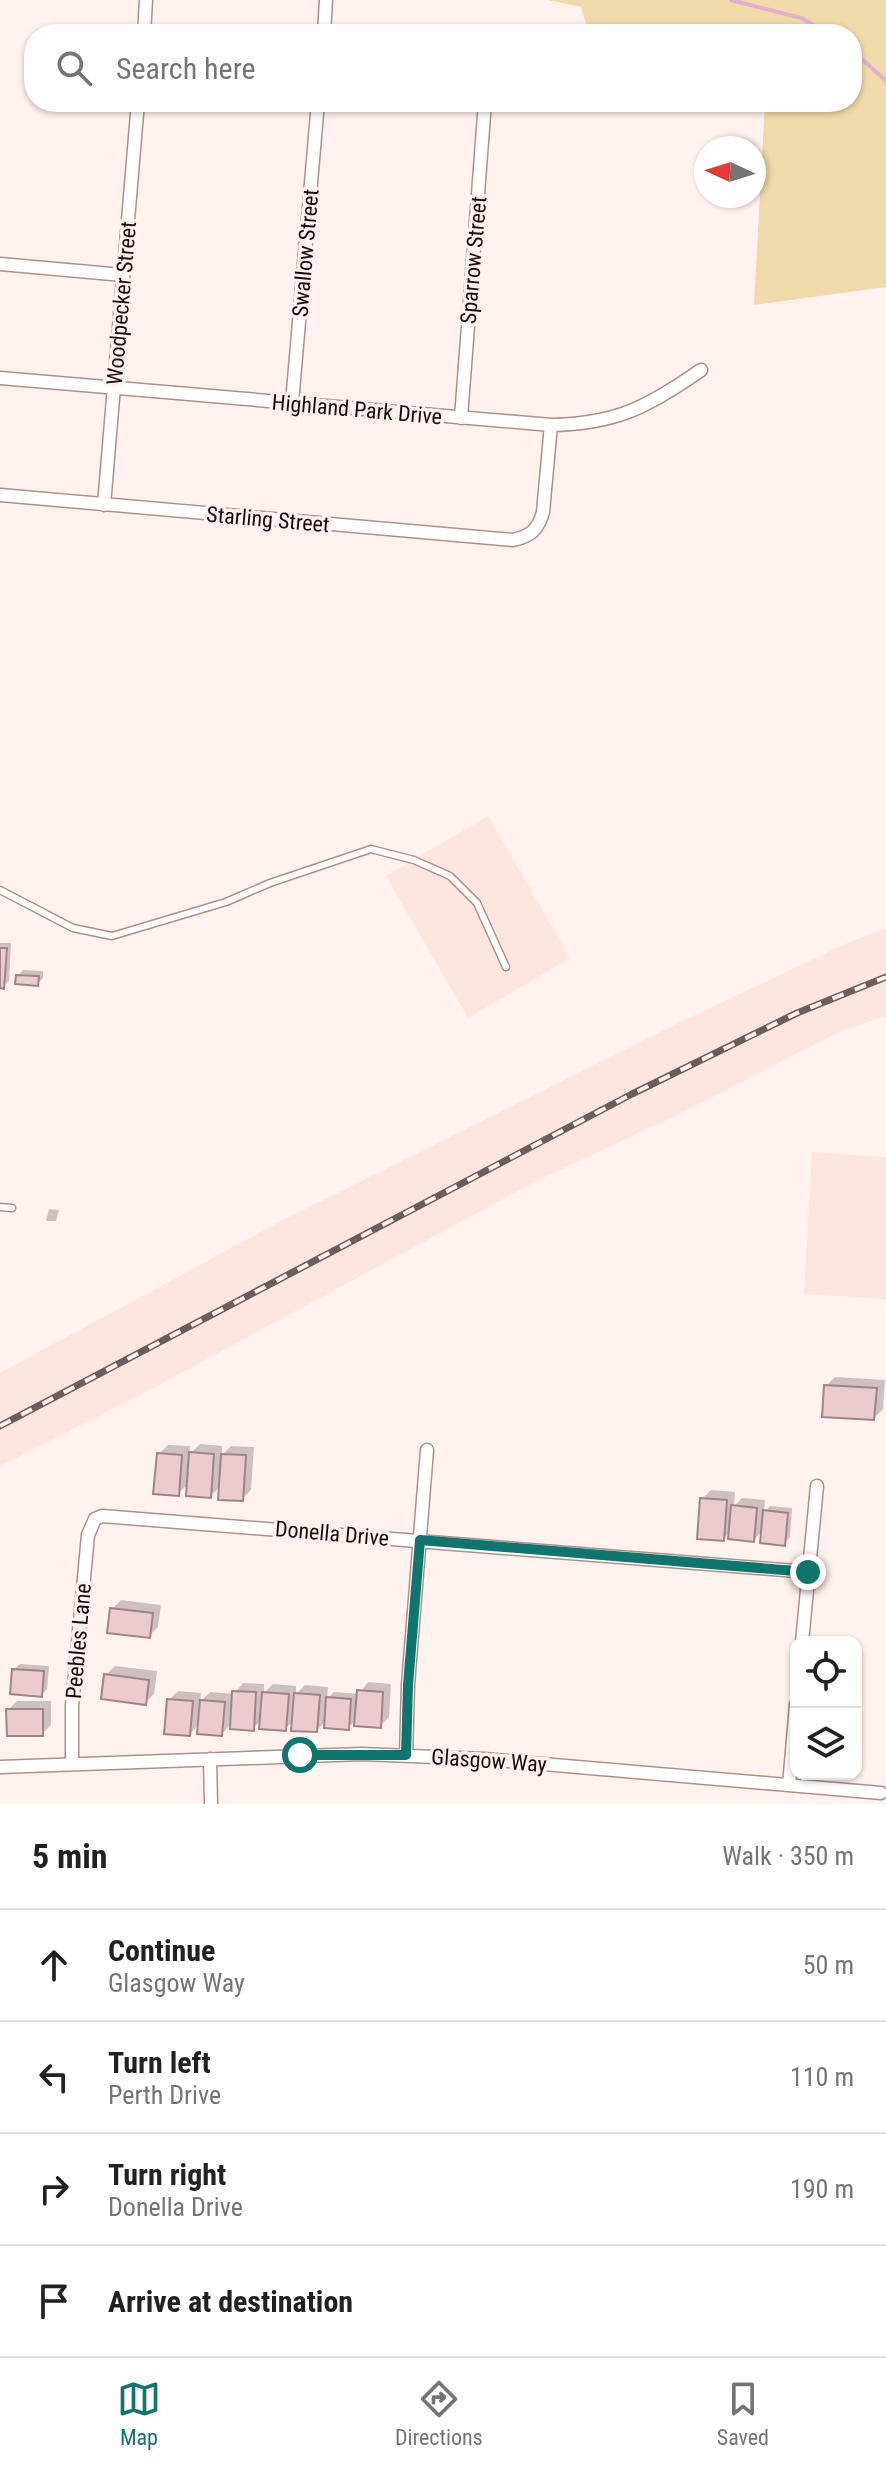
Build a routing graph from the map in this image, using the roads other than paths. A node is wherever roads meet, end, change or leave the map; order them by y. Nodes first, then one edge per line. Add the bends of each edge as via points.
1 (146, 0) edge
2 (326, 0) edge
3 (145, 24) edge
4 (325, 24) edge
5 (137, 112) edge
6 (317, 112) edge
7 (484, 112) edge
8 (0, 264) edge
9 (123, 275) junction
10 (701, 370) dead end
11 (0, 378) edge
12 (114, 388) junction
13 (292, 403) junction
14 (461, 418) junction
15 (551, 425) junction
16 (0, 495) edge
17 (104, 505) junction
18 (0, 890) edge
19 (506, 967) dead end
20 (0, 1207) edge
21 (12, 1208) dead end
22 (427, 1450) dead end
23 (817, 1486) dead end
24 (95, 1519) joint
25 (420, 1540) junction
26 (808, 1572) junction
27 (803, 1636) edge
28 (796, 1708) edge
29 (406, 1755) junction
30 (210, 1759) junction
31 (72, 1764) junction
32 (0, 1767) edge
33 (789, 1785) junction
34 (881, 1793) dead end
35 (211, 1804) edge

1 - 3 street
2 - 4 street
5 - 9 street, Woodpecker Street
6 - 13 street, Swallow Street
7 - 14 street, Sparrow Street
8 - 9 street
9 - 12 street, Woodpecker Street
10 - 15 street, Highland Park Drive via 635,411 606,420
11 - 12 street, Highland Park Drive
12 - 13 street, Highland Park Drive
12 - 17 street, Woodpecker Street
13 - 14 street, Highland Park Drive
14 - 15 street, Highland Park Drive
15 - 17 street, Starling Street via 543,512 534,533 513,540
16 - 17 street, Starling Street
18 - 19 lane via 73,928 112,936 226,902 371,849 450,876 477,903
20 - 21 lane
22 - 25 street
23 - 26 street
24 - 25 street, Donella Drive via 112,1515
24 - 31 street, Peebles Lane via 88,1535 71,1720
25 - 26 street, Donella Drive
25 - 29 street
26 - 27 street
28 - 33 street
29 - 30 street, Glasgow Way
29 - 33 street, Glasgow Way
30 - 31 street, Glasgow Way
30 - 35 street
31 - 32 street, Glasgow Way
33 - 34 street, Glasgow Way

